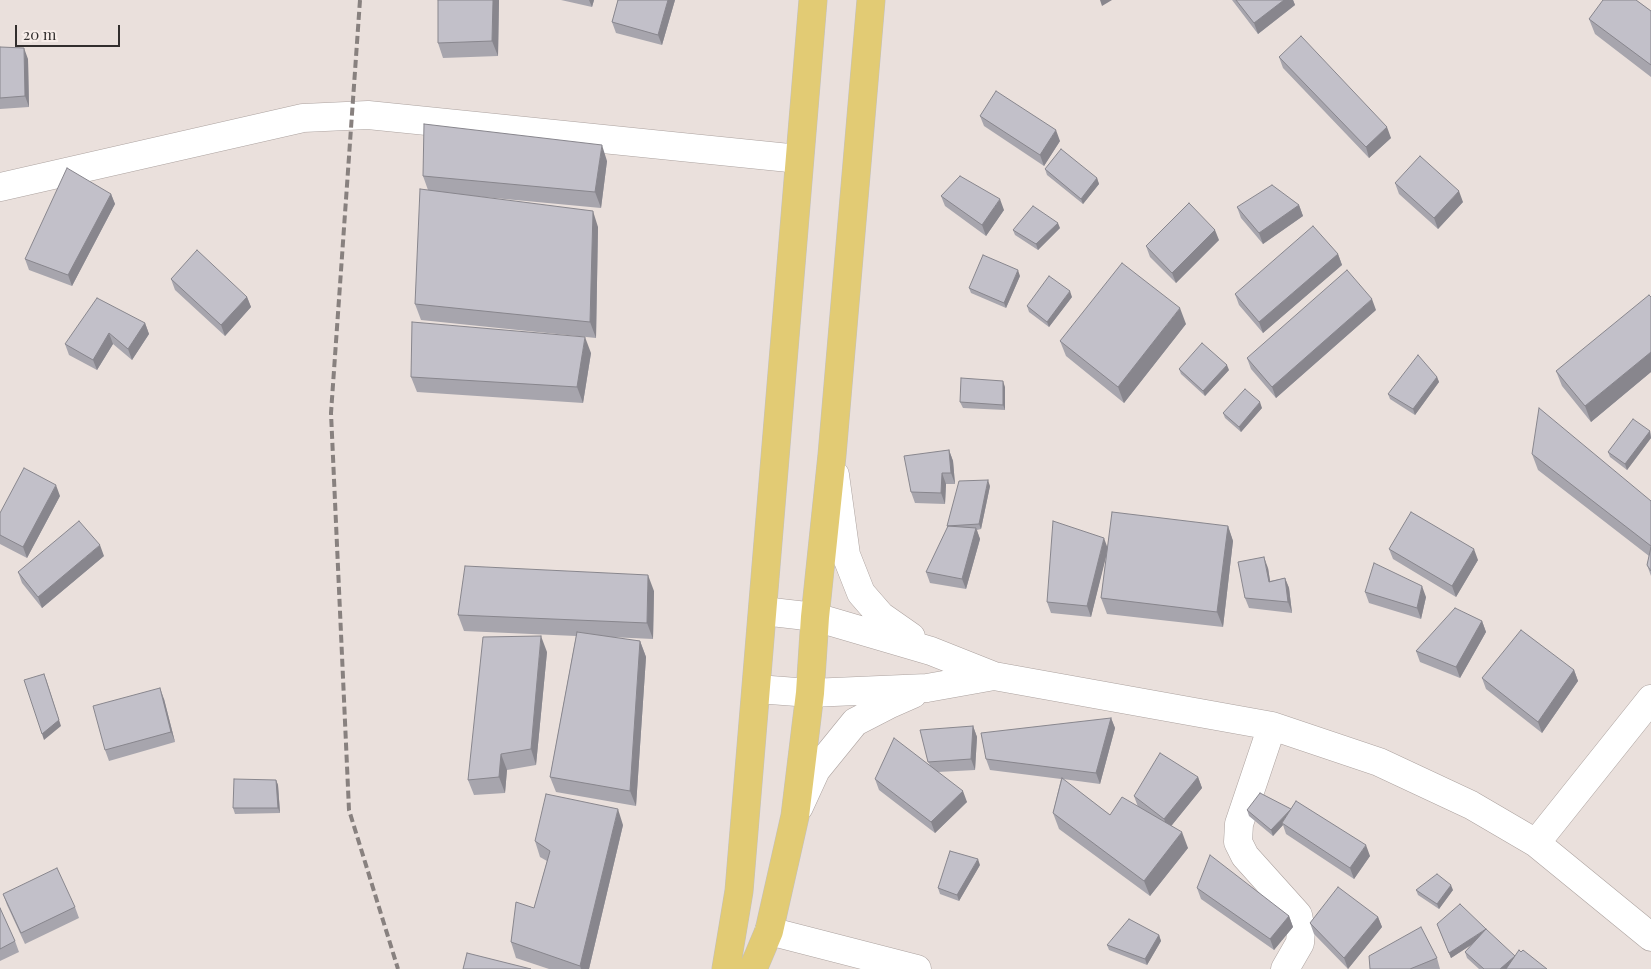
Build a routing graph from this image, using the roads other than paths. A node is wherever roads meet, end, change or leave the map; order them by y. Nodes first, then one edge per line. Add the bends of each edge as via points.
1 (813, 0) edge
2 (871, 0) edge
3 (800, 160) junction
4 (0, 187) edge
5 (832, 455) junction
6 (763, 610) junction
7 (815, 617) junction
8 (931, 651) junction
9 (994, 676) junction
10 (756, 688) junction
11 (927, 688) junction
12 (810, 692) junction
13 (1650, 702) edge
14 (1272, 726) junction
15 (795, 816) junction
16 (1536, 843) junction
17 (1647, 928) edge
18 (768, 931) junction
19 (726, 969) edge
20 (753, 969) edge
21 (918, 969) edge
22 (1285, 969) edge

1 - 3 main road
2 - 5 main road
3 - 4 street via 368,115 303,118
3 - 6 main road
5 - 7 main road
5 - 8 street via 846,556 861,593 880,616
6 - 7 street
6 - 10 main road
7 - 8 street
7 - 12 main road
8 - 9 street
9 - 11 street
9 - 14 street
10 - 12 street
10 - 19 main road via 739,891
11 - 12 street
11 - 15 street via 855,722 816,770
12 - 15 main road
13 - 16 street
14 - 16 street via 1379,762 1471,805
14 - 22 street via 1239,824 1238,842 1245,856 1298,916 1300,943
15 - 18 main road
16 - 17 street
18 - 20 main road
18 - 21 street

